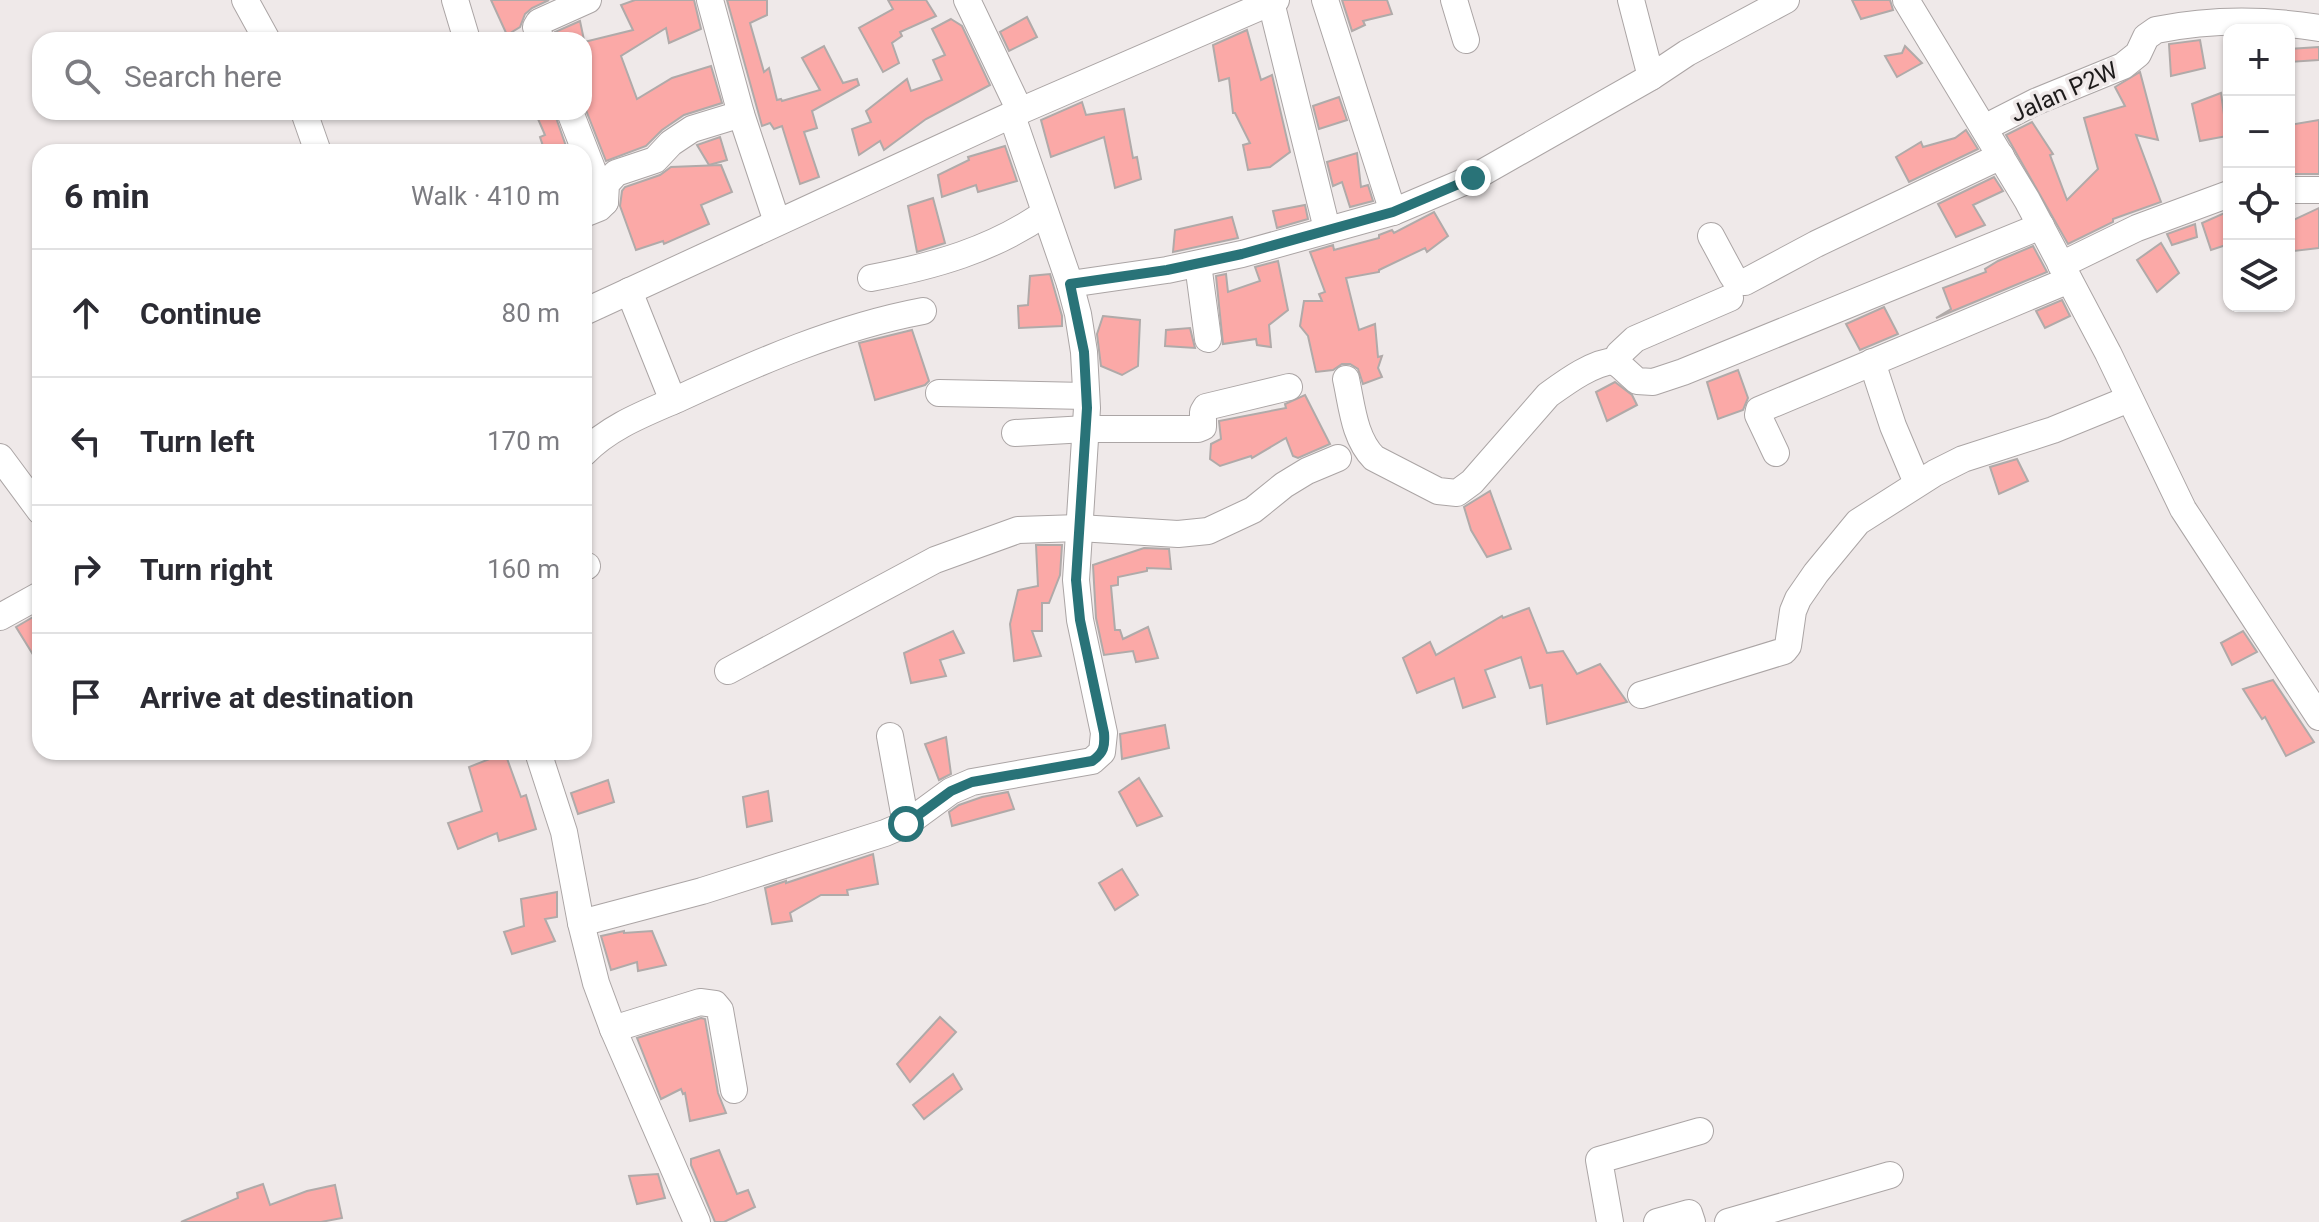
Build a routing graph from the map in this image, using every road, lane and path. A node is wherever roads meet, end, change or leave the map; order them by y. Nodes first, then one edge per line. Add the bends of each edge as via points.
1 (245, 0) edge
2 (588, 0) edge
3 (710, 0) edge
4 (967, 0) edge
5 (1325, 0) edge
6 (1454, 0) edge
7 (1631, 0) edge
8 (1786, 0) edge
9 (1906, 0) edge
10 (462, 3) edge
11 (1262, 3) edge
12 (2319, 28) edge
13 (263, 32) edge
14 (466, 32) edge
15 (538, 32) edge
16 (1466, 40) dead end
17 (1651, 77) junction
18 (741, 114) junction
19 (1016, 114) junction
20 (307, 120) edge
21 (572, 120) edge
22 (1984, 128) junction
23 (315, 144) edge
24 (578, 144) edge
25 (2001, 156) junction
26 (2295, 190) edge
27 (2319, 190) edge
28 (2223, 196) edge
29 (594, 208) edge
30 (1393, 212) junction
31 (1045, 213) junction
32 (777, 222) junction
33 (2041, 226) junction
34 (1327, 229) junction
35 (1711, 236) dead end
36 (1198, 264) junction
37 (2065, 273) junction
38 (871, 278) dead end
39 (1070, 284) junction
40 (629, 291) junction
41 (1730, 298) dead end
42 (592, 308) edge
43 (923, 311) dead end
44 (1208, 339) dead end
45 (1872, 362) junction
46 (1618, 364) junction
47 (1346, 379) dead end
48 (1289, 387) dead end
49 (939, 393) dead end
50 (1086, 396) junction
51 (2129, 399) junction
52 (673, 401) junction
53 (1086, 429) junction
54 (1015, 433) dead end
55 (592, 445) edge
56 (1776, 453) dead end
57 (0, 457) edge
58 (1338, 458) dead end
59 (1917, 483) junction
60 (32, 500) edge
61 (1079, 528) junction
62 (32, 599) edge
63 (0, 617) edge
64 (728, 671) dead end
65 (1641, 695) dead end
66 (2319, 717) edge
67 (890, 736) dead end
68 (541, 760) edge
69 (906, 824) junction
70 (581, 923) junction
71 (613, 1029) junction
72 (734, 1090) dead end
73 (1700, 1131) dead end
74 (1890, 1175) dead end
75 (697, 1222) edge
76 (1610, 1222) edge
77 (1657, 1222) edge
78 (1692, 1222) edge
79 (1728, 1222) edge

1 - 13 street
2 - 15 street via 539,22
3 - 18 street
4 - 19 street
5 - 30 street
6 - 16 street
7 - 17 street
8 - 17 street
9 - 22 street
10 - 14 street
11 - 19 street
11 - 34 street
12 - 22 street, Jalan P2W via 2228,20 2156,30 2123,66
17 - 30 street via 1473,178
18 - 29 street via 692,129 655,160 616,173
18 - 32 street
19 - 31 street
19 - 32 street
20 - 23 street
21 - 24 street
22 - 25 street
25 - 33 street
25 - 35 street via 1745,282 1736,281
26 - 27 street
28 - 37 street via 2137,228
30 - 34 street
31 - 38 street via 964,256
31 - 39 street
32 - 40 street
33 - 37 street
33 - 46 street via 1683,372 1644,383
34 - 36 street
36 - 39 street
36 - 44 street
37 - 45 street
37 - 51 street
39 - 50 street via 1084,352
40 - 42 street
40 - 52 street
41 - 46 street via 1635,339 1619,354
43 - 52 street via 842,331
45 - 56 street via 1758,411
45 - 59 street
46 - 47 street via 1605,362 1548,395 1457,493 1438,491 1366,450
48 - 53 street via 1206,407 1203,427 1198,429
49 - 50 street
50 - 53 street
51 - 59 street via 1963,459
51 - 66 street via 2183,509
52 - 55 street via 622,424
53 - 54 street
53 - 61 street
57 - 60 street
58 - 61 street via 1208,531
59 - 65 street via 1866,515 1816,573 1793,611 1784,651
61 - 64 street via 1018,530 947,555
61 - 69 street via 1077,593 1104,733 1102,752 1092,761 972,782
62 - 63 street
67 - 69 street
68 - 70 street via 564,832
69 - 70 street via 702,891
70 - 71 street
71 - 72 street via 700,1002 715,1004
71 - 75 street
73 - 76 street via 1599,1160
74 - 79 street
77 - 78 street via 1689,1213

